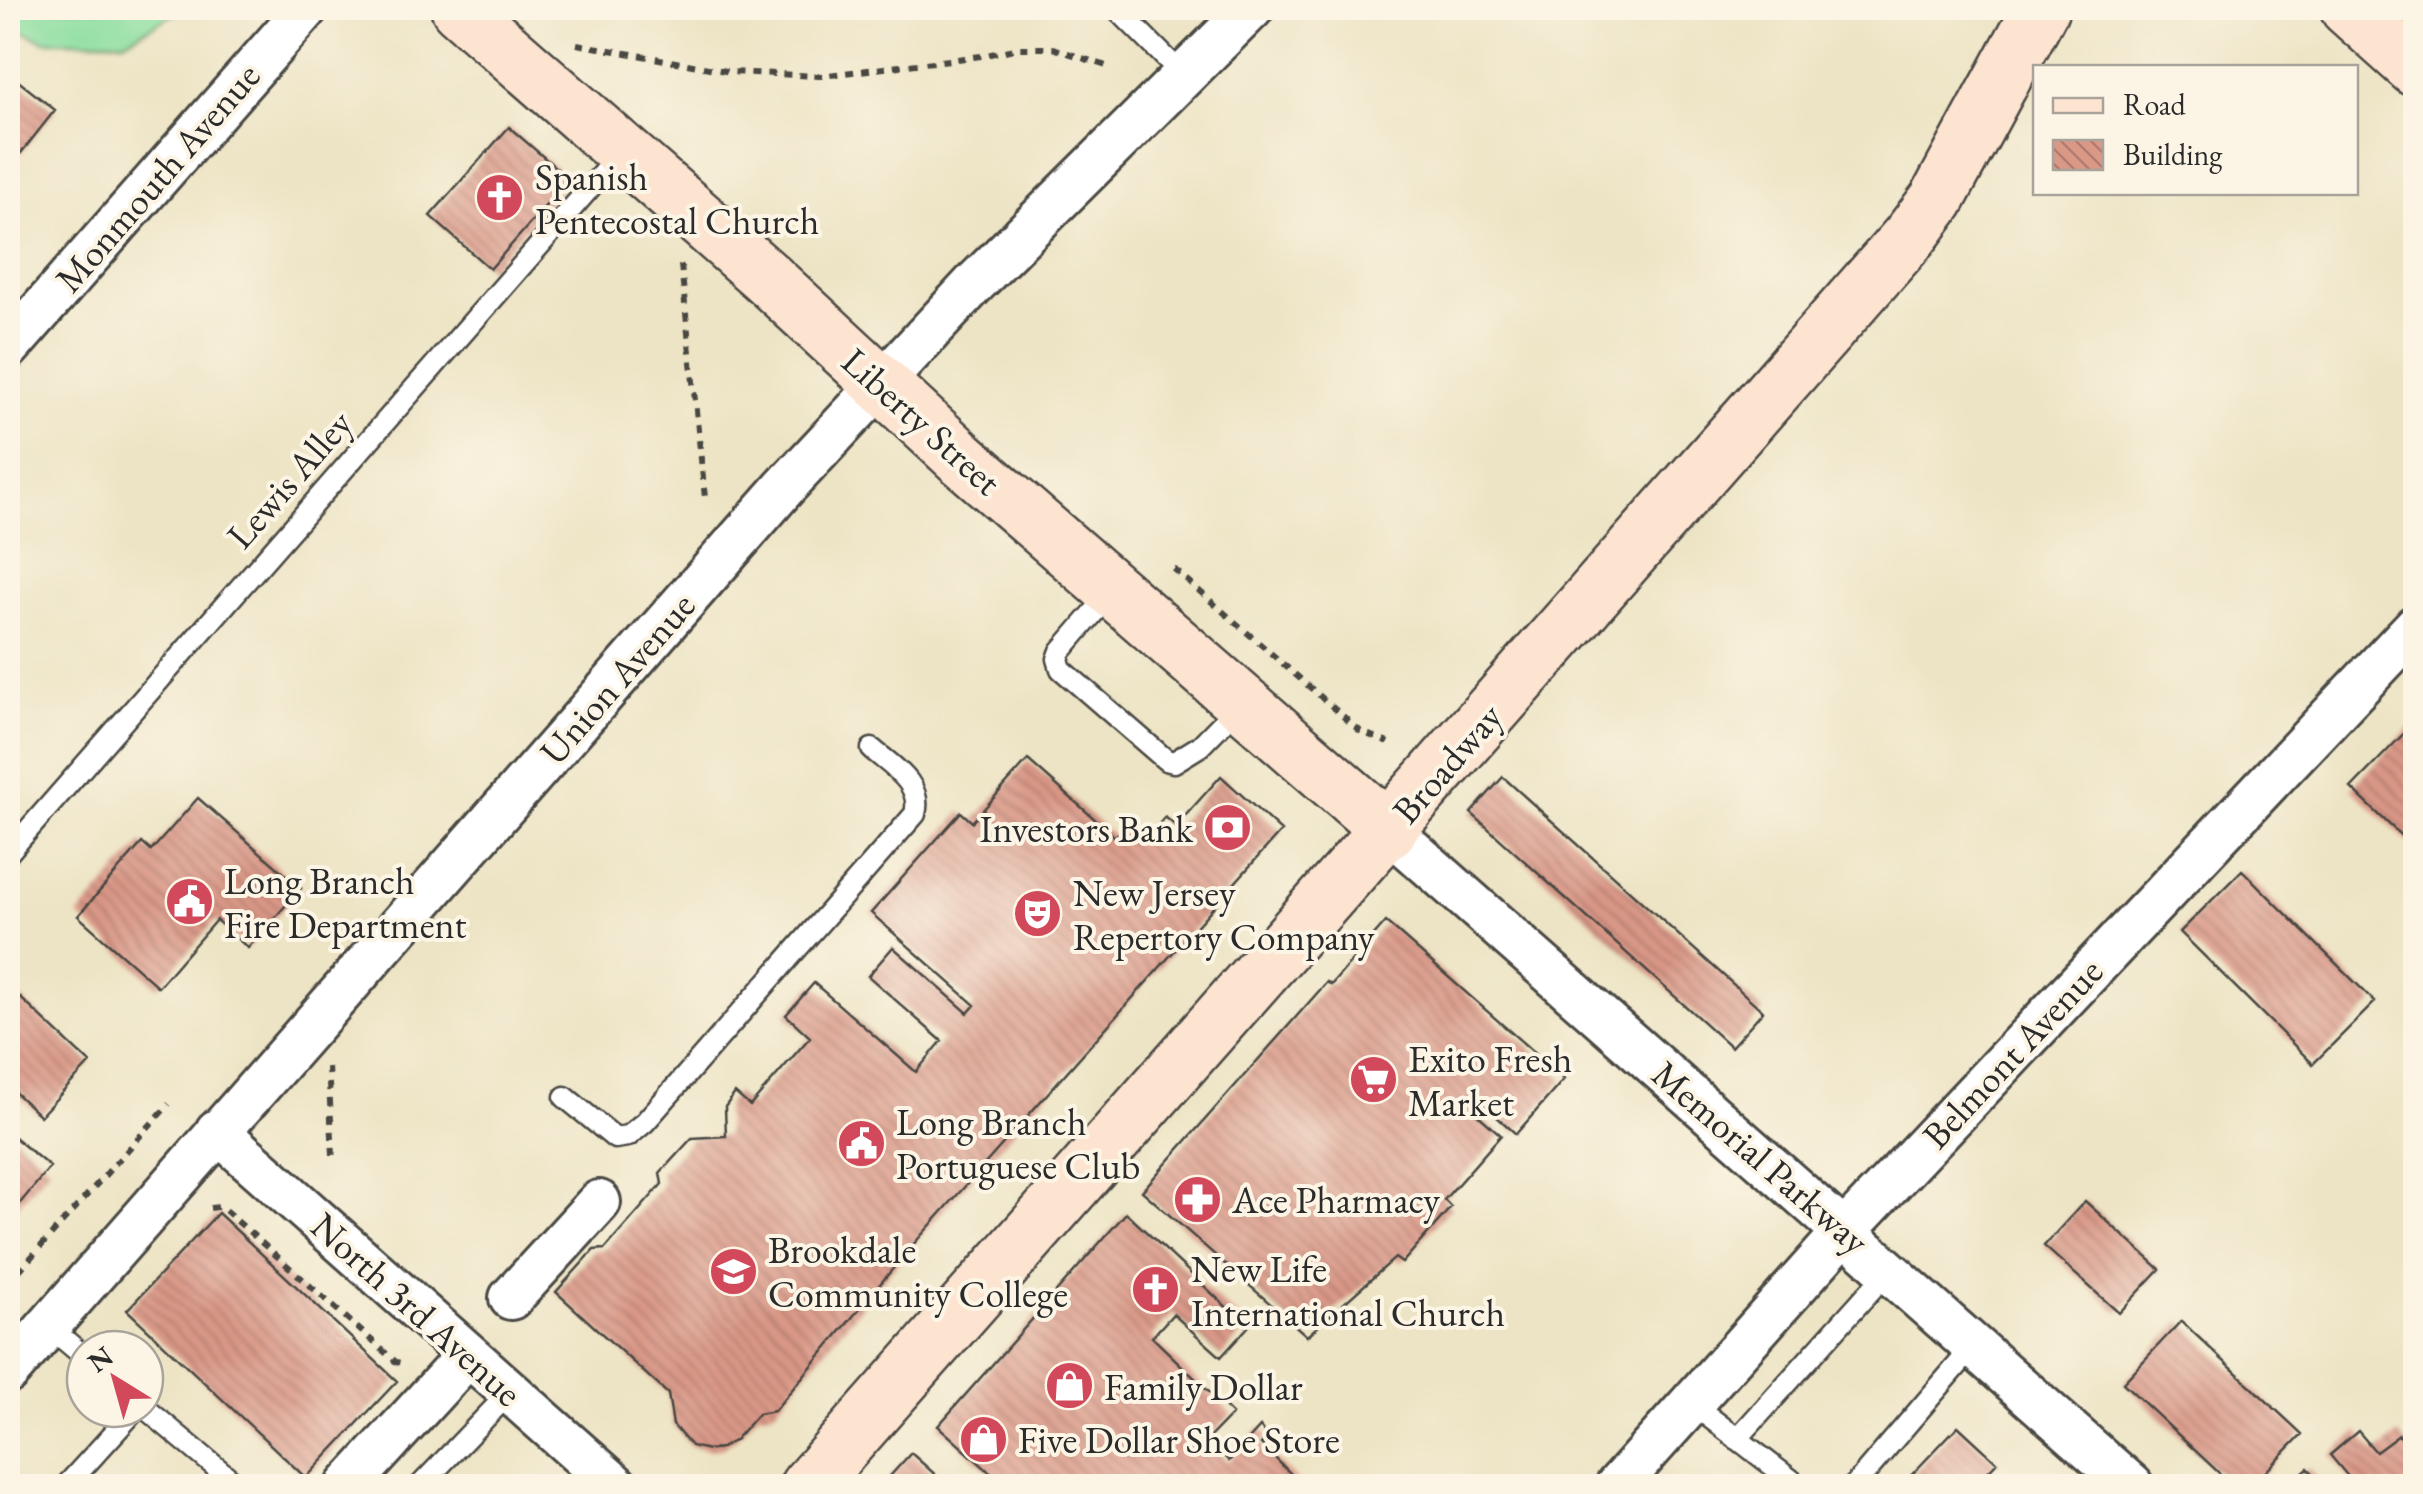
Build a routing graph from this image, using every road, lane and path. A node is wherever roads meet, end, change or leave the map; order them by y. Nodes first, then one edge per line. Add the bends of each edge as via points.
1 (307, 8) edge
2 (459, 8) edge
3 (1116, 8) edge
4 (1252, 8) edge
5 (2041, 8) edge
6 (2348, 8) edge
7 (578, 44) dead end
8 (1109, 68) dead end
9 (2416, 69) edge
10 (1184, 76) junction
11 (622, 151) junction
12 (680, 257) dead end
13 (8, 348) edge
14 (881, 384) junction
15 (705, 498) dead end
16 (1174, 569) dead end
17 (1113, 590) junction
18 (2416, 626) edge
19 (1242, 703) junction
20 (1388, 744) dead end
21 (872, 750) dead end
22 (1389, 830) junction
23 (8, 853) edge
24 (327, 1056) dead end
25 (565, 1097) dead end
26 (169, 1104) dead end
27 (217, 1131) junction
28 (333, 1155) dead end
29 (599, 1202) dead end
30 (210, 1208) dead end
31 (1845, 1231) junction
32 (1888, 1270) junction
33 (8, 1283) edge
34 (511, 1298) dead end
35 (48, 1326) junction
36 (65, 1340) edge
37 (1974, 1346) junction
38 (468, 1354) junction
39 (410, 1364) dead end
40 (8, 1372) edge
41 (510, 1392) junction
42 (1691, 1403) junction
43 (165, 1426) edge
44 (118, 1429) edge
45 (1737, 1439) junction
46 (230, 1484) edge
47 (66, 1486) edge
48 (348, 1486) edge
49 (420, 1486) edge
50 (616, 1486) edge
51 (808, 1486) edge
52 (1616, 1486) edge
53 (1798, 1486) edge
54 (1854, 1486) edge
55 (2132, 1486) edge

1 - 13 street, Monmouth Avenue
2 - 11 street, Liberty Street
3 - 10 lane
4 - 10 street, Union Avenue
5 - 22 street, Broadway via 1937,200 1910,236
6 - 9 street
7 - 8 path via 748,73 820,76 1019,48 1053,48
10 - 14 street, Union Avenue
11 - 14 street, Liberty Street
11 - 23 lane, Lewis Alley
12 - 15 path
14 - 17 street, Liberty Street
14 - 27 street, Union Avenue
16 - 20 path via 1360,731
17 - 19 street, Liberty Street
17 - 19 lane via 1061,651 1061,669 1174,762
18 - 31 street, Belmont Avenue
19 - 22 street, Liberty Street
21 - 25 lane via 914,788 915,814 645,1122 615,1138
22 - 31 street, Memorial Parkway
22 - 51 street, Broadway
24 - 28 path
26 - 33 path
27 - 35 street, Union Avenue
27 - 38 street, North 3rd Avenue
29 - 34 street
30 - 39 path via 226,1211 396,1362
31 - 32 street, Memorial Parkway
31 - 42 street, Belmont Avenue
32 - 37 street, Memorial Parkway
32 - 45 lane
35 - 36 lane
35 - 40 street, Union Avenue
37 - 54 lane
37 - 55 street, Memorial Parkway
38 - 41 street, North 3rd Avenue
38 - 48 street
41 - 49 lane
41 - 50 street, North 3rd Avenue
42 - 45 lane
42 - 52 street, Belmont Avenue
43 - 46 lane
44 - 47 lane
45 - 53 lane

